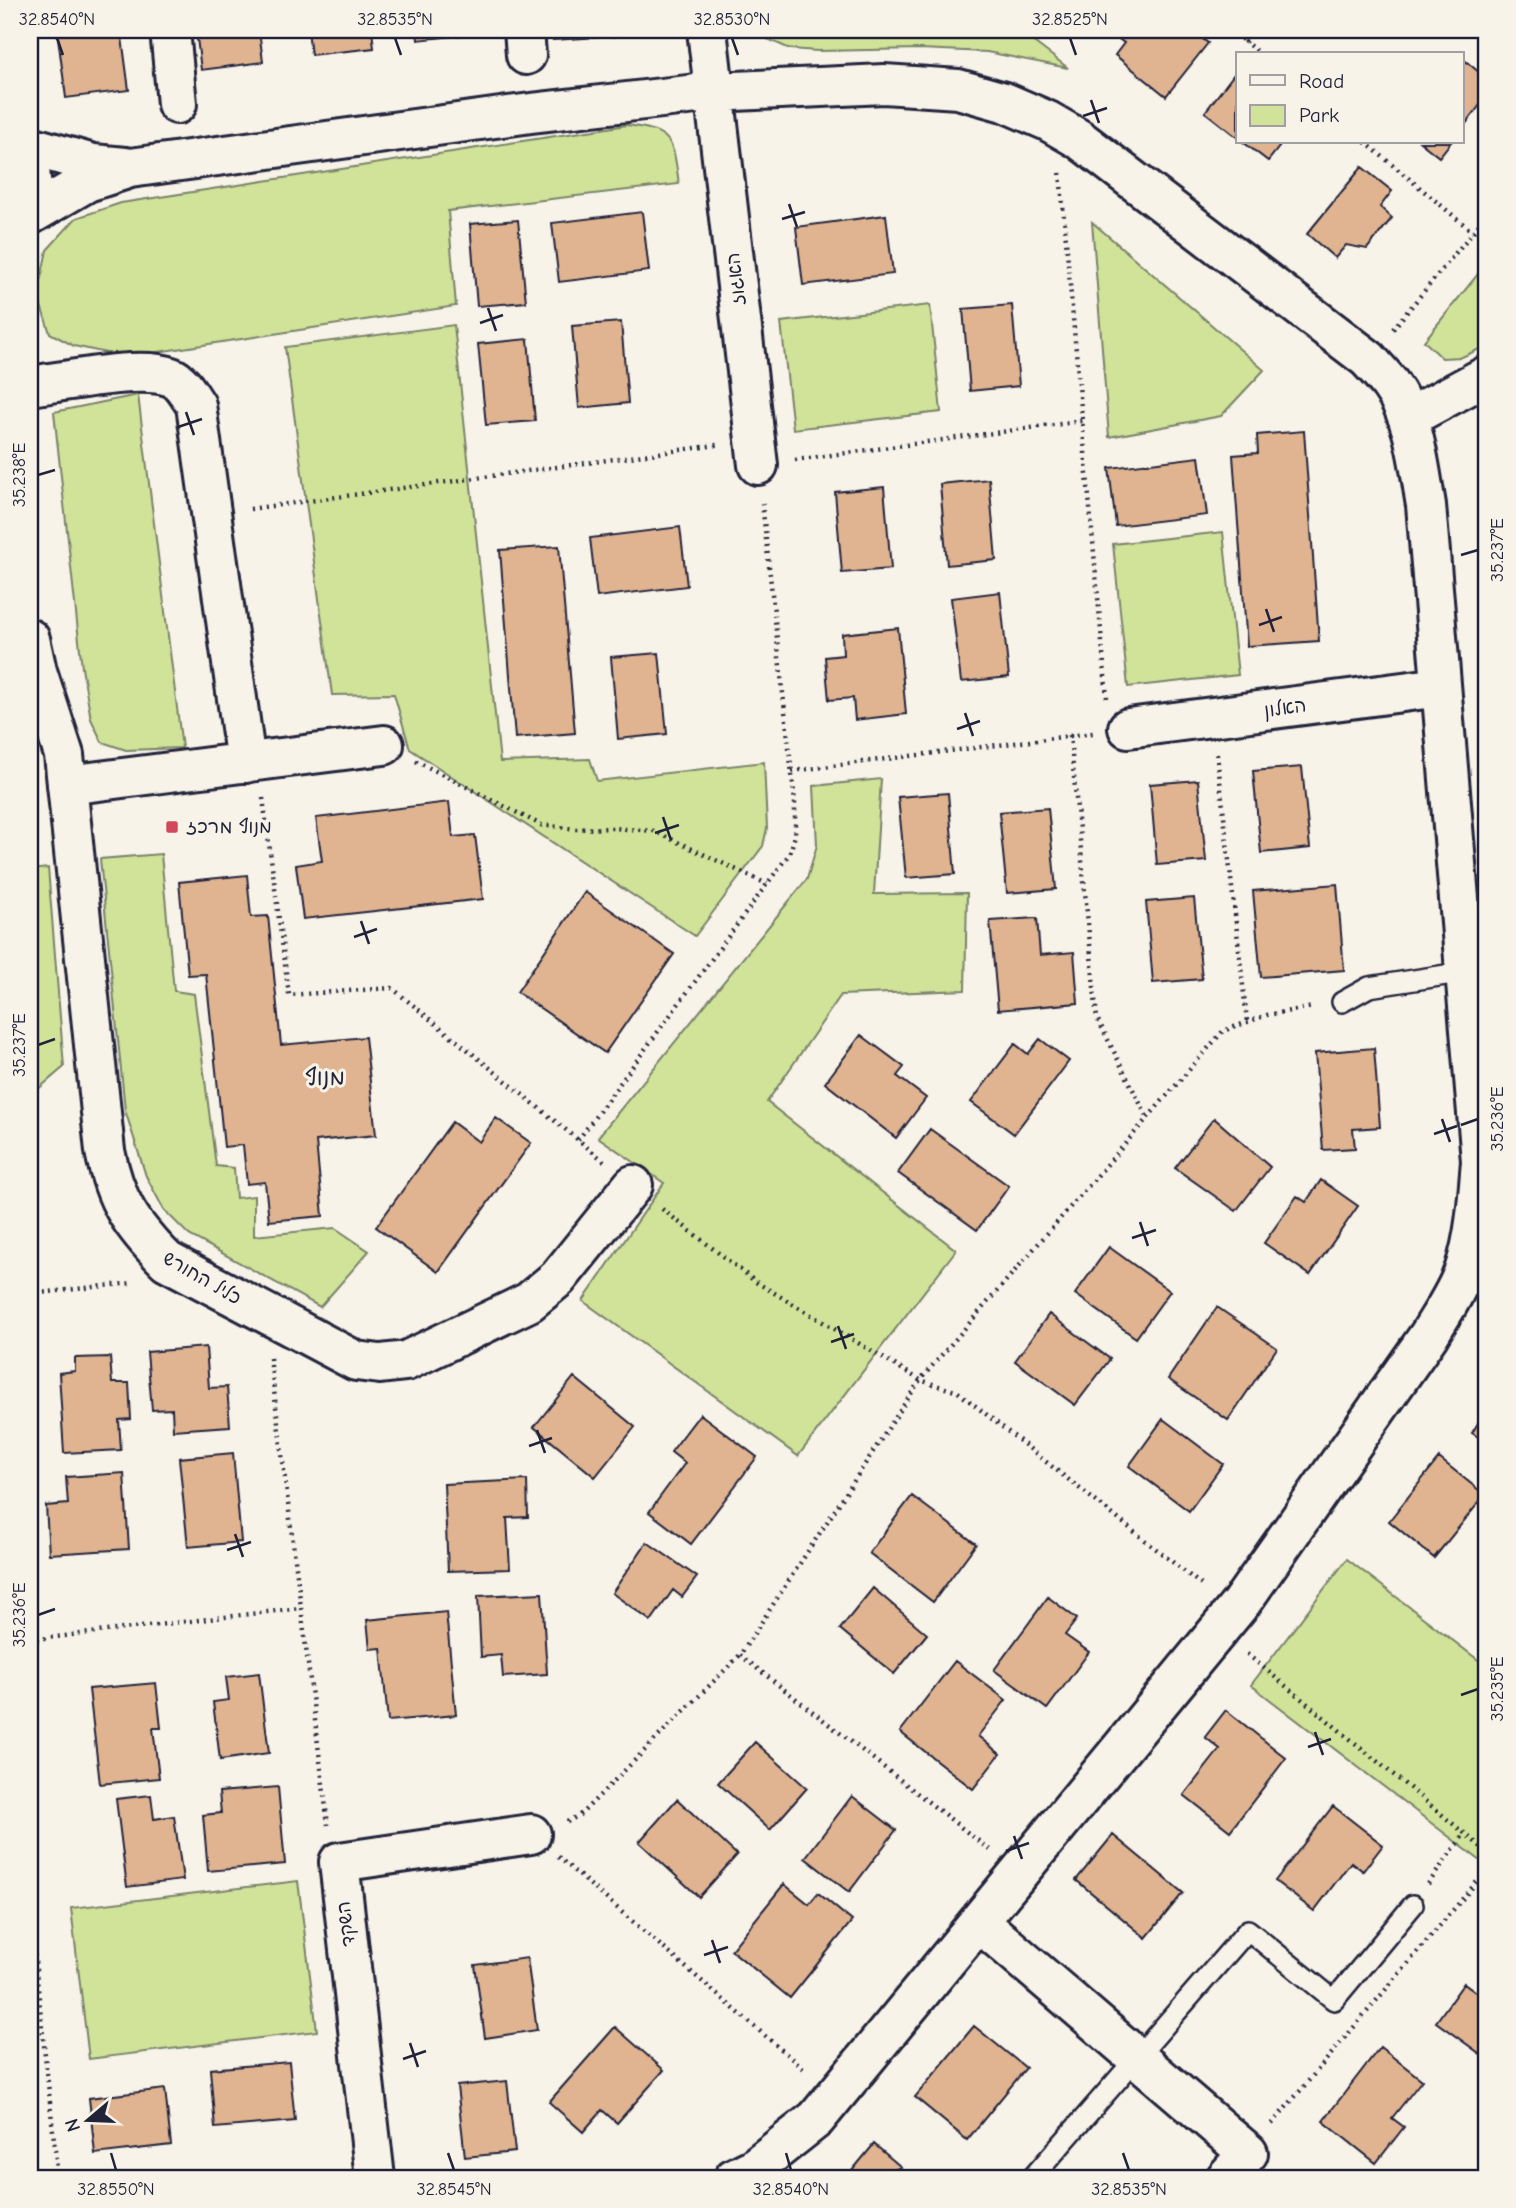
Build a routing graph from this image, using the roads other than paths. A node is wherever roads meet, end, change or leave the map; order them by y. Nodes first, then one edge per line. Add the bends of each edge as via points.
1 (170, 30) edge
2 (706, 30) edge
3 (714, 92) junction
4 (177, 104) dead end
5 (30, 146) edge
6 (30, 168) edge
7 (130, 168) junction
8 (30, 199) edge
9 (30, 215) edge
10 (1486, 376) edge
11 (30, 386) edge
12 (1408, 418) junction
13 (756, 453) road end
14 (30, 639) edge
15 (1441, 687) junction
16 (1119, 729) road end
17 (384, 745) road end
18 (252, 762) junction
19 (68, 785) junction
20 (1465, 972) junction
21 (1342, 1002) road end
22 (633, 1185) road end
23 (1478, 1252) edge
24 (531, 1834) road end
25 (1413, 1905) road end
26 (979, 1922) junction
27 (1137, 2057) junction
28 (1237, 2166) edge
29 (375, 2178) edge
30 (734, 2178) edge
31 (1031, 2178) edge

1 - 4 street
2 - 3 street, האגוז
3 - 7 street
3 - 12 street via 884,84 958,89 1056,126 1368,359 1392,385
3 - 13 street, האגוז
5 - 7 street via 93,164
6 - 8 street
7 - 9 street via 87,182
10 - 12 street
11 - 18 street via 138,372 173,377 196,405
12 - 15 street via 1426,505
14 - 19 street, כליל החורש via 64,755
15 - 16 street, האלון
15 - 20 street
17 - 18 street
18 - 19 street
19 - 22 street, כליל החורש via 111,1180 122,1208 167,1261 356,1361 406,1361 530,1301 558,1278
20 - 21 lane via 1370,987
20 - 23 street via 1480,1161
23 - 26 street via 1429,1335 1227,1621
24 - 29 street, השקד via 339,1862
25 - 27 lane via 1334,2000 1248,1930
26 - 27 street
26 - 30 street via 816,2119 754,2168
27 - 28 street
27 - 31 lane

